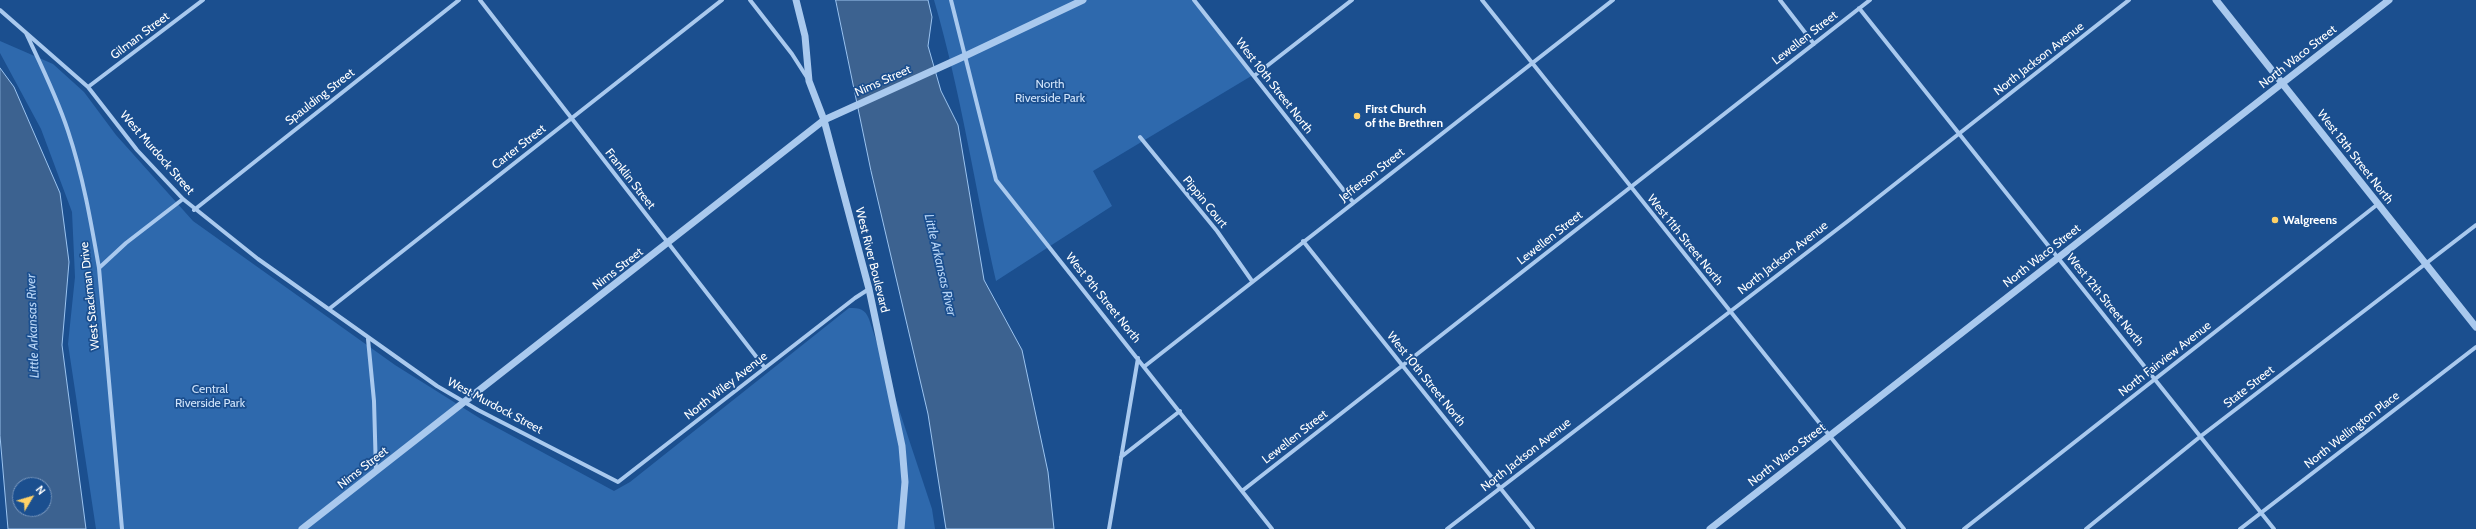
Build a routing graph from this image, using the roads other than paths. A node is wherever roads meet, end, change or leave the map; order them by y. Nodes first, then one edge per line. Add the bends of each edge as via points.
1 (203, 0) edge
2 (459, 0) edge
3 (480, 0) edge
4 (722, 0) edge
5 (750, 0) edge
6 (796, 0) edge
7 (951, 0) edge
8 (1083, 0) edge
9 (1194, 0) edge
10 (1352, 0) edge
11 (1482, 0) edge
12 (1613, 0) edge
13 (1780, 0) edge
14 (1870, 0) edge
15 (2130, 0) edge
16 (2216, 0) edge
17 (2389, 0) edge
18 (1859, 8) junction
19 (0, 10) edge
20 (25, 31) junction
21 (1814, 44) junction
22 (965, 56) junction
23 (1532, 63) junction
24 (1254, 76) junction
25 (809, 81) junction
26 (2282, 83) junction
27 (88, 87) junction
28 (570, 119) junction
29 (824, 120) junction
30 (1959, 134) junction
31 (1140, 138) dead end
32 (1631, 187) junction
33 (183, 199) junction
34 (1352, 202) junction
35 (2378, 204) junction
36 (194, 210) junction
37 (2476, 225) edge
38 (1302, 241) junction
39 (668, 244) junction
40 (2058, 257) junction
41 (2426, 264) junction
42 (99, 268) junction
43 (1252, 281) junction
44 (869, 289) junction
45 (329, 309) junction
46 (1730, 312) junction
47 (2476, 327) edge
48 (368, 339) junction
49 (2476, 347) edge
50 (1138, 358) junction
51 (1145, 366) junction
52 (1403, 366) junction
53 (765, 368) junction
54 (2155, 379) junction
55 (464, 402) junction
56 (1180, 411) junction
57 (1829, 436) junction
58 (2201, 436) junction
59 (1121, 457) junction
60 (376, 472) junction
61 (618, 482) joint
62 (1501, 488) junction
63 (1242, 491) junction
64 (2261, 513) junction
65 (123, 523) junction
66 (122, 529) edge
67 (126, 529) edge
68 (302, 529) edge
69 (901, 529) edge
70 (1109, 529) edge
71 (1272, 529) edge
72 (1447, 529) edge
73 (1533, 529) edge
74 (1710, 529) edge
75 (1904, 529) edge
76 (1964, 529) edge
77 (2086, 529) edge
78 (2240, 529) edge
79 (2274, 529) edge

1 - 27 street, Gilman Street
2 - 36 street, Spaulding Street
3 - 28 street, Franklin Street
4 - 28 street, Carter Street
5 - 25 street via 792,54
6 - 25 street, West River Boulevard via 805,36
7 - 22 street, West 9th Street North
8 - 22 street, Nims Street
9 - 24 street, West 10th Street North
10 - 24 street
11 - 23 street, West 11th Street North
12 - 23 street, Jefferson Street
13 - 21 street
14 - 18 street, Lewellen Street
15 - 30 street, North Jackson Avenue
16 - 26 street, West 13th Street North
17 - 26 street, North Waco Street
18 - 21 street, Lewellen Street
18 - 30 street, West 12th Street North
19 - 20 street, West Murdock Street
20 - 27 street, West Murdock Street
20 - 42 street, West Stackman Drive via 68,131 81,176
21 - 32 street, Lewellen Street
22 - 29 street, Nims Street
22 - 50 street, West 9th Street North via 996,180
23 - 32 street, West 11th Street North
23 - 34 street, Jefferson Street
24 - 34 street, West 10th Street North
25 - 29 street, West River Boulevard
26 - 35 street, West 13th Street North
26 - 40 street, North Waco Street
27 - 33 street, West Murdock Street via 137,150
28 - 39 street, Franklin Street
28 - 45 street, Carter Street
29 - 39 street, Nims Street
29 - 44 street, West River Boulevard
30 - 40 street, West 12th Street North
30 - 46 street, North Jackson Avenue
31 - 43 street, Pippin Court via 1217,232
32 - 46 street, West 11th Street North
32 - 52 street, Lewellen Street
33 - 36 street, West Murdock Street
33 - 42 street via 126,243
34 - 38 street, Jefferson Street
35 - 41 street, West 13th Street North
35 - 54 street, North Fairview Avenue
36 - 45 street, West Murdock Street
37 - 41 street
38 - 43 street, Jefferson Street
38 - 52 street, West 10th Street North
39 - 53 street, Franklin Street
39 - 55 street, Nims Street
40 - 54 street, West 12th Street North
40 - 57 street, North Waco Street
41 - 47 street, West 13th Street North
41 - 58 street, State Street
42 - 65 street, West Stackman Drive
43 - 51 street, Jefferson Street
44 - 53 street, North Wiley Avenue
44 - 69 street, West River Boulevard via 902,446 905,482
45 - 48 street, West Murdock Street
46 - 57 street, West 11th Street North
46 - 62 street, North Jackson Avenue
48 - 55 street, West Murdock Street
48 - 60 street via 374,401
49 - 64 street, North Wellington Place
50 - 51 street, West 9th Street North
50 - 59 street
51 - 56 street, West 9th Street North
52 - 62 street, West 10th Street North
52 - 63 street, Lewellen Street
53 - 61 street, North Wiley Avenue
54 - 58 street, West 12th Street North
54 - 76 street, North Fairview Avenue
55 - 60 street, Nims Street
55 - 61 street, West Murdock Street
56 - 59 street
56 - 63 street, West 9th Street North
57 - 74 street, North Waco Street
57 - 75 street, West 11th Street North
58 - 64 street, West 12th Street North
58 - 77 street, State Street
59 - 70 street
60 - 68 street, Nims Street
62 - 72 street, North Jackson Avenue
62 - 73 street, West 10th Street North
63 - 71 street, West 9th Street North
64 - 78 street, North Wellington Place
64 - 79 street, West 12th Street North
65 - 66 street, West Stackman Drive
65 - 67 street, West Stackman Drive

